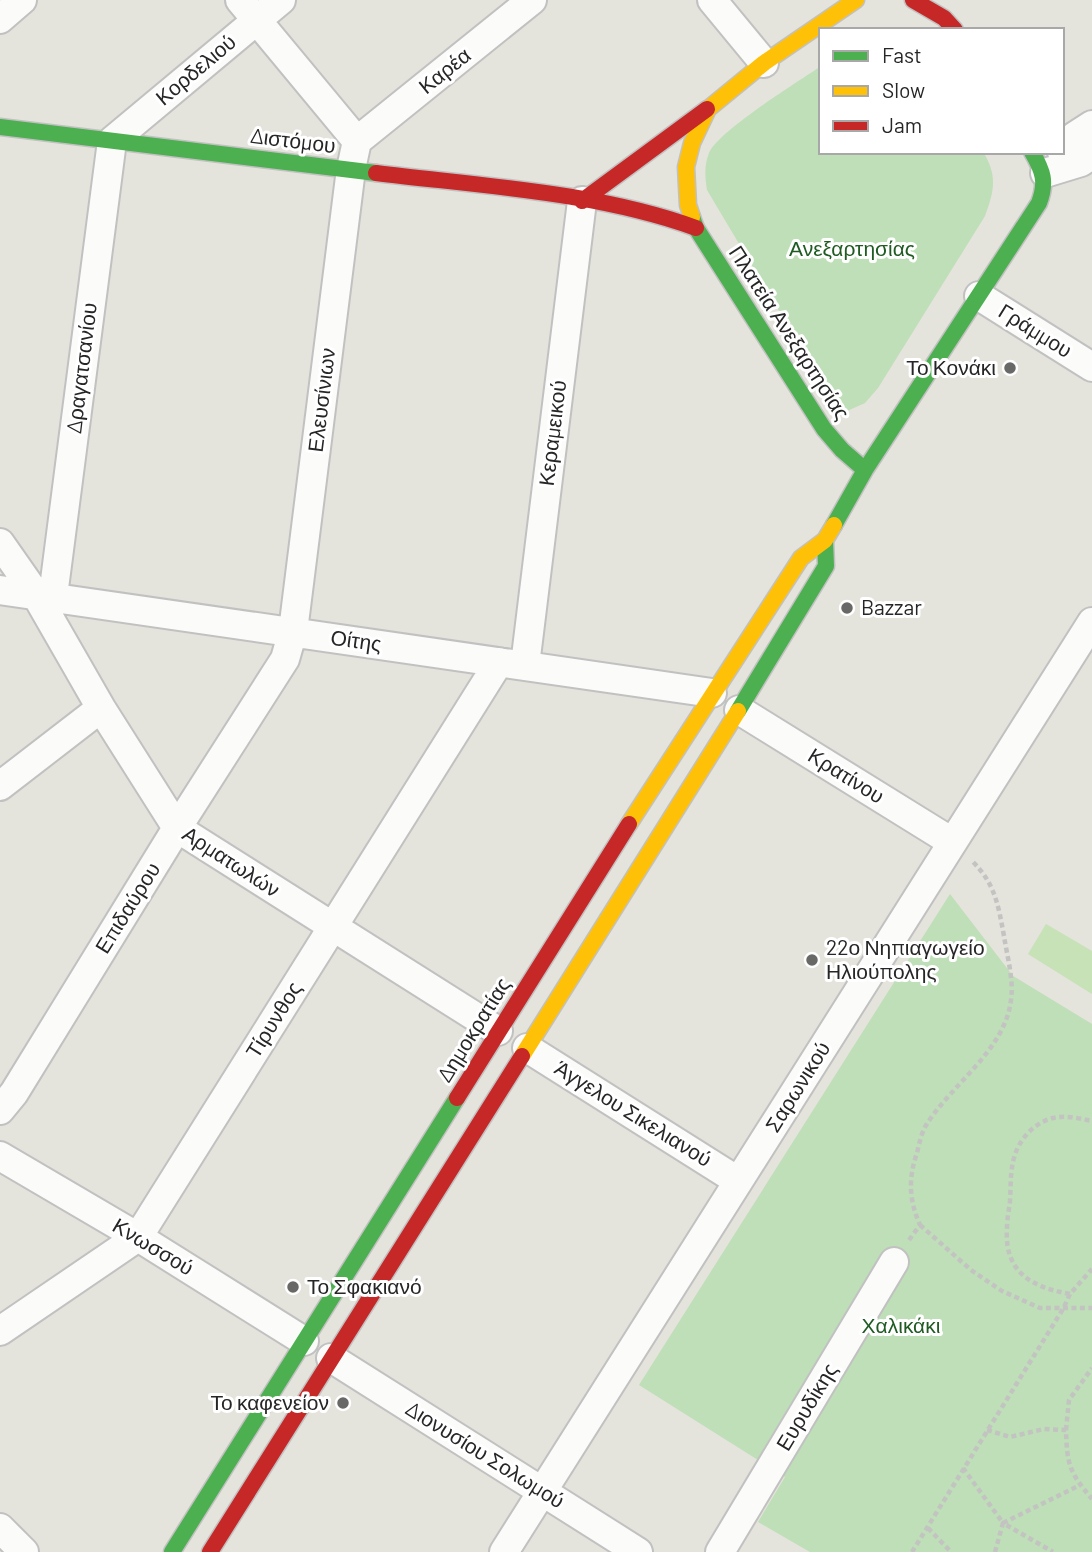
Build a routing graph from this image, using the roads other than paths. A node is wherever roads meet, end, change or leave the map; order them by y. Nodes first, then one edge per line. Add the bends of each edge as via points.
1 (22, 0) edge
2 (281, 0) edge
3 (532, 0) edge
4 (712, 0) edge
5 (856, 0) edge
6 (913, 0) edge
7 (954, 4) dead end
8 (248, 10) edge
9 (0, 19) edge
10 (953, 28) edge
11 (955, 28) edge
12 (764, 63) junction
13 (708, 109) junction
14 (1092, 125) edge
15 (0, 127) edge
16 (112, 141) junction
17 (357, 141) junction
18 (1064, 145) edge
19 (1092, 155) edge
20 (1050, 157) edge
21 (351, 169) junction
22 (582, 201) junction
23 (696, 228) junction
24 (979, 296) junction
25 (1092, 367) edge
26 (865, 470) junction
27 (825, 540) junction
28 (0, 543) edge
29 (0, 590) edge
30 (44, 595) junction
31 (1092, 622) edge
32 (293, 631) junction
33 (512, 664) junction
34 (712, 693) junction
35 (101, 708) junction
36 (739, 710) junction
37 (0, 786) edge
38 (177, 828) junction
39 (952, 842) junction
40 (332, 927) junction
41 (498, 1031) junction
42 (527, 1048) junction
43 (0, 1110) edge
44 (0, 1156) edge
45 (738, 1181) junction
46 (138, 1237) junction
47 (894, 1262) road end
48 (0, 1331) edge
49 (304, 1341) junction
50 (331, 1358) junction
51 (542, 1491) junction
52 (0, 1528) edge
53 (24, 1552) edge
54 (172, 1552) edge
55 (210, 1552) edge
56 (504, 1552) edge
57 (638, 1552) edge
58 (720, 1552) edge

1 - 9 street
2 - 8 street, Κορδελιού
3 - 17 street, Καρέα
4 - 12 street
5 - 12 street, Πλατεία Ανεξαρτησίας
6 - 10 street
7 - 11 street
8 - 16 street, Κορδελιού
8 - 17 street
12 - 13 street, Πλατεία Ανεξαρτησίας
13 - 22 street
13 - 23 street, Πλατεία Ανεξαρτησίας via 686,167 688,205
14 - 18 street
15 - 16 street, Διστόμου
16 - 21 street, Διστόμου
16 - 30 street, Δραγατσανίου
17 - 21 street, Ελευσίνιων
19 - 20 street via 1081,162
20 - 24 street via 1039,202
21 - 22 street, Διστόμου
21 - 32 street, Ελευσίνιων
22 - 23 street, Διστόμου via 665,215
22 - 33 street, Κεραµεικού
23 - 26 street, Πλατεία Ανεξαρτησίας via 824,429
24 - 25 street, Γράμμου
24 - 26 street
26 - 27 street, Δημοκρατίας
27 - 34 street, Δημοκρατίας via 801,558
27 - 36 street, Δημοκρατίας via 827,566
28 - 30 street, Αρματωλών
29 - 30 street, Οίτης
30 - 32 street, Οίτης
30 - 35 street, Αρματωλών
31 - 39 street, Σαρωνικού
32 - 33 street, Οίτης
32 - 38 street, Επιδαύρου via 285,659
33 - 34 street, Οίτης
33 - 40 street, Τίρυνθος
34 - 41 street, Δημοκρατίας
35 - 37 street
35 - 38 street, Αρματωλών
36 - 39 street, Κρατίνου
36 - 42 street, Δημοκρατίας
38 - 40 street, Αρματωλών
38 - 43 street, Επιδαύρου
39 - 45 street, Σαρωνικού
40 - 41 street, Αρματωλών
40 - 46 street, Τίρυνθος
41 - 49 street, Δημοκρατίας
42 - 45 street, Άγγελου Σικελιανού
42 - 50 street, Δημοκρατίας
44 - 46 street, Κνωσσού
45 - 51 street, Σαρωνικού
46 - 48 street, Τίρυνθος
46 - 49 street, Κνωσσού
47 - 58 street, Ευρυδίκης
49 - 54 street, Δημοκρατίας
50 - 51 street, Διονυσίου Σολωμού
50 - 55 street, Δημοκρατίας
51 - 56 street, Σαρωνικού
51 - 57 street, Διονυσίου Σολωμού
52 - 53 street

